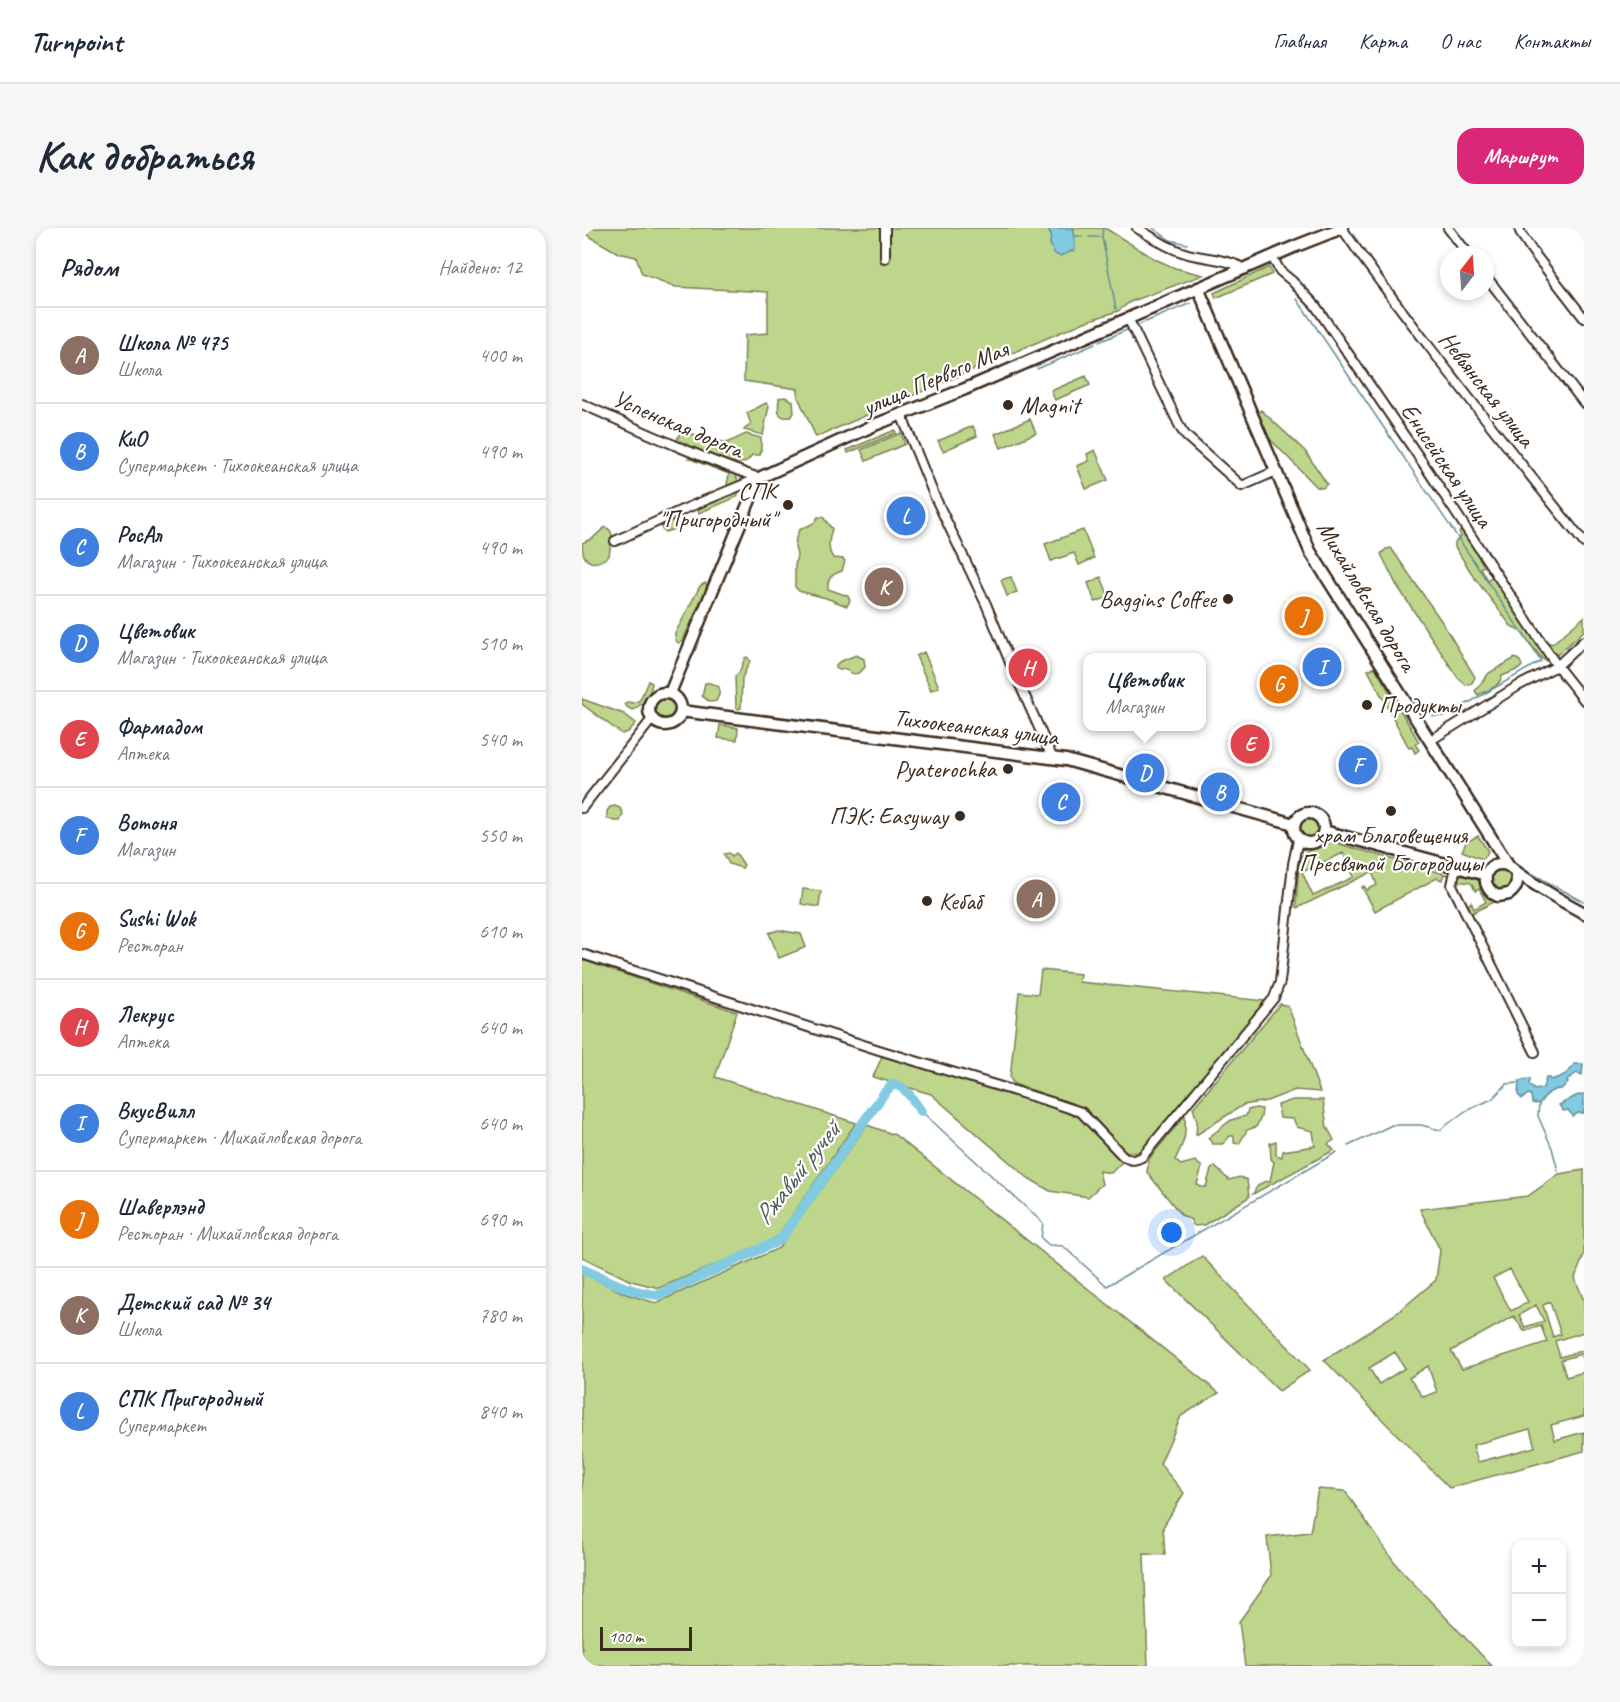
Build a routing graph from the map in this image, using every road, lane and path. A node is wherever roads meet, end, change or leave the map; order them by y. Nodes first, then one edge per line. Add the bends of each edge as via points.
1 (885, 228) edge
2 (1137, 228) edge
3 (1448, 228) edge
4 (1520, 228) edge
5 (1338, 229) edge
6 (1462, 246) edge
7 (1272, 257) junction
8 (885, 258) dead end
9 (1240, 270) junction
10 (1494, 287) edge
11 (1198, 288) junction
12 (1128, 318) junction
13 (1584, 318) edge
14 (1584, 403) edge
15 (582, 404) edge
16 (901, 414) junction
17 (1276, 471) junction
18 (759, 478) junction
19 (615, 541) dead end
20 (1584, 543) edge
21 (1584, 640) edge
22 (1557, 666) junction
23 (669, 693) junction
24 (1584, 700) edge
25 (681, 711) junction
26 (652, 719) junction
27 (1431, 740) junction
28 (1052, 758) junction
29 (582, 808) edge
30 (1294, 824) junction
31 (1324, 831) junction
32 (1298, 840) junction
33 (1497, 846) junction
34 (1456, 867) junction
35 (1512, 869) junction
36 (1489, 871) junction
37 (1515, 889) junction
38 (1543, 890) junction
39 (1584, 913) edge
40 (582, 954) edge
41 (1535, 1052) dead end

1 - 8 street
2 - 9 street via 1168,247 1232,263
3 - 6 street
4 - 13 street
5 - 7 street, улица Первого Мая
5 - 20 street, Невьянская улица
7 - 9 street, улица Первого Мая
7 - 22 street, Енисейская улица via 1280,271 1315,305
9 - 11 street, улица Первого Мая
10 - 14 street
11 - 12 street, улица Первого Мая
11 - 17 street, Михайловская дорога
12 - 16 street, улица Первого Мая
12 - 17 street via 1186,436 1242,486
15 - 18 street, Успенская дорога
16 - 18 street, улица Первого Мая
16 - 28 street
17 - 27 street, Михайловская дорога via 1310,551
18 - 19 street
18 - 23 street
21 - 22 street
22 - 24 street, Енисейская улица
22 - 27 street
23 - 25 street via 679,700
23 - 26 street via 659,693 651,699 648,709
25 - 26 street via 669,725
25 - 28 street, Тихоокеанская улица
26 - 29 street
27 - 33 street, Михайловская дорога
28 - 30 street, Тихоокеанская улица
30 - 31 street via 1302,814 1314,814 1322,821
30 - 32 street
31 - 32 street via 1311,844
31 - 34 street
32 - 40 street via 1280,982 1274,998 1136,1161 1123,1156 1081,1112
33 - 35 street, Михайловская дорога
33 - 36 street via 1498,856
34 - 36 street
34 - 41 street via 1452,885
35 - 36 street via 1503,864
35 - 37 street via 1518,880
35 - 38 street, Михайловская дорога
36 - 37 street via 1486,886 1494,894 1506,896
37 - 38 street, Михайловская дорога via 1530,886
38 - 39 street, Михайловская дорога

